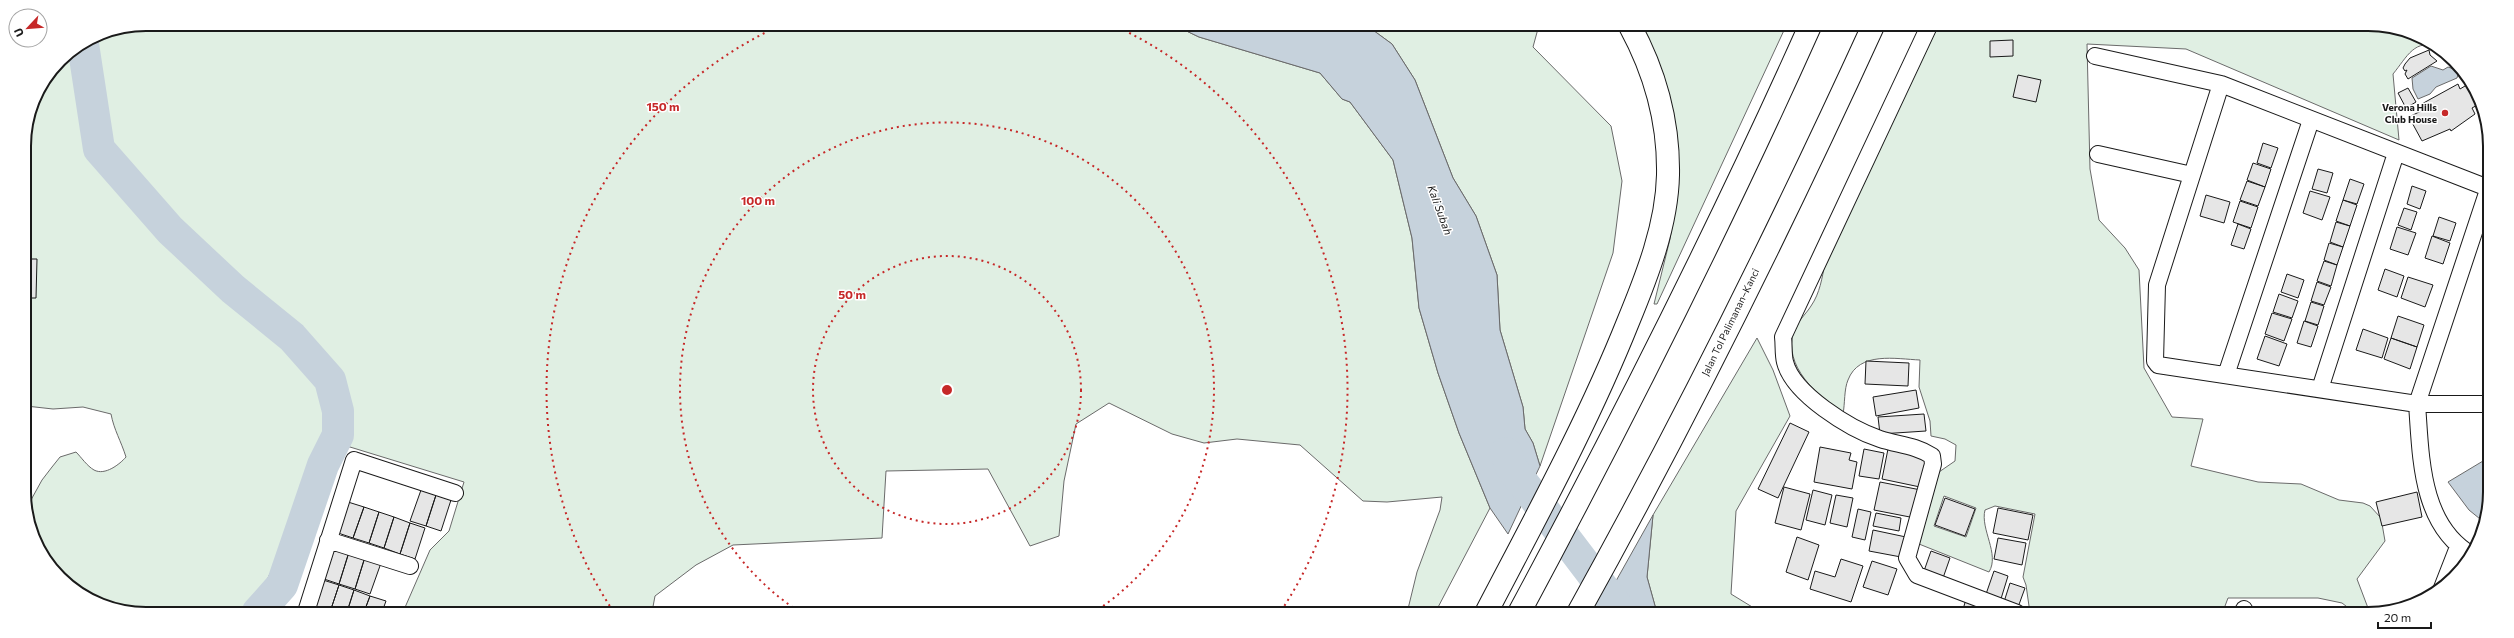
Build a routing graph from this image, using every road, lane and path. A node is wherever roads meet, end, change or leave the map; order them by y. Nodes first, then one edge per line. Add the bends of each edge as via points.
1 (1633, 31) edge
2 (1808, 31) edge
3 (1871, 31) edge
4 (1926, 31) edge
5 (2095, 56) dead end
6 (2221, 84) junction
7 (2311, 120) junction
8 (2396, 153) junction
9 (2098, 154) dead end
10 (2192, 174) junction
11 (2483, 187) edge
12 (2483, 204) edge
13 (2226, 375) junction
14 (2320, 389) junction
15 (2417, 404) junction
16 (2483, 404) edge
17 (455, 493) dead end
18 (328, 540) junction
19 (2458, 547) junction
20 (2466, 552) edge
21 (410, 566) dead end
22 (2447, 575) edge
23 (308, 607) edge
24 (1489, 607) edge
25 (1522, 607) edge
26 (1581, 607) edge
27 (2001, 607) edge

1 - 24 highway via 1643,50 1659,100 1665,136 1668,176 1659,232 1642,288 1615,355 1577,437
2 - 25 highway via 1777,100 1606,452
3 - 26 highway, Jalan Tol Palimanan–Kanci via 1825,131 1651,482
4 - 27 street via 1783,338 1785,362 1795,381 1824,410 1880,439 1921,448 1932,456 1933,464 1907,558 1917,575
5 - 6 street
6 - 7 street
6 - 10 street
7 - 8 street
7 - 13 street
8 - 11 street
8 - 14 street
9 - 10 street
10 - 13 street via 2157,285 2155,361 2158,365
12 - 15 street
13 - 14 street
14 - 15 street
15 - 16 street
15 - 19 street via 2422,468 2432,508 2446,534
17 - 18 street via 354,460
18 - 21 street
18 - 23 street
19 - 20 street
19 - 22 street

